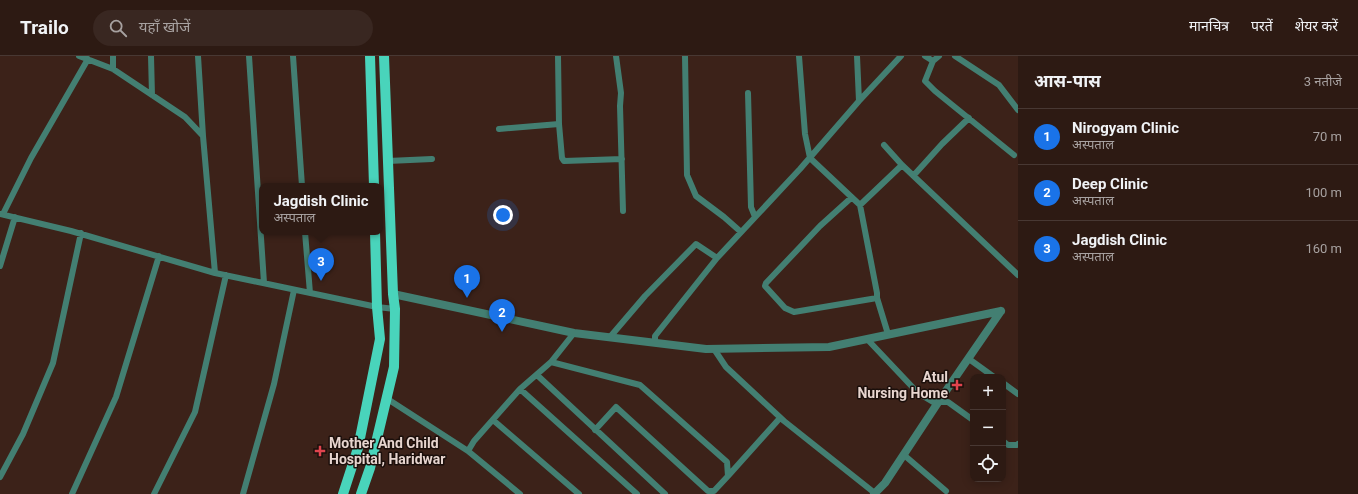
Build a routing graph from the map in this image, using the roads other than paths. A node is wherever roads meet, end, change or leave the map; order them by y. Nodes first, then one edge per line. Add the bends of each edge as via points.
1 (79, 56) edge
2 (113, 56) edge
3 (151, 56) edge
4 (198, 56) edge
5 (248, 56) edge
6 (293, 56) edge
7 (370, 56) edge
8 (384, 56) edge
9 (558, 56) edge
10 (616, 56) edge
11 (685, 56) edge
12 (799, 56) edge
13 (857, 56) edge
14 (901, 56) edge
15 (925, 56) edge
16 (939, 56) edge
17 (955, 56) edge
18 (88, 59) junction
19 (933, 61) junction
20 (114, 69) junction
21 (748, 93) dead end
22 (152, 95) junction
23 (859, 101) junction
24 (1018, 110) edge
25 (969, 118) junction
26 (559, 124) junction
27 (499, 129) dead end
28 (204, 136) junction
29 (884, 145) dead end
30 (1014, 155) dead end
31 (810, 158) junction
32 (432, 159) dead end
33 (622, 159) junction
34 (388, 161) junction
35 (902, 165) junction
36 (914, 175) junction
37 (302, 183) edge
38 (374, 183) edge
39 (851, 198) junction
40 (860, 205) junction
41 (623, 210) dead end
42 (259, 212) edge
43 (1, 214) edge
44 (15, 217) junction
45 (755, 217) junction
46 (740, 232) junction
47 (81, 233) junction
48 (261, 235) edge
49 (306, 235) edge
50 (375, 235) edge
51 (159, 256) junction
52 (717, 258) junction
53 (0, 266) edge
54 (215, 273) junction
55 (226, 275) junction
56 (1018, 275) edge
57 (264, 283) junction
58 (294, 290) junction
59 (310, 293) junction
60 (393, 294) junction
61 (877, 298) junction
62 (377, 307) junction
63 (395, 309) junction
64 (574, 333) junction
65 (888, 334) junction
66 (610, 337) junction
67 (867, 339) junction
68 (655, 343) junction
69 (714, 349) junction
70 (969, 359) junction
71 (551, 362) junction
72 (536, 374) junction
73 (990, 374) edge
74 (1006, 385) edge
75 (520, 389) junction
76 (1018, 394) edge
77 (386, 398) junction
78 (939, 401) junction
79 (780, 418) junction
80 (970, 418) edge
81 (493, 420) junction
82 (595, 430) junction
83 (1006, 443) edge
84 (1018, 444) edge
85 (468, 451) junction
86 (904, 455) junction
87 (728, 476) junction
88 (0, 477) edge
89 (946, 491) dead end
90 (712, 492) edge
91 (72, 494) edge
92 (154, 494) edge
93 (243, 494) edge
94 (343, 494) edge
95 (361, 494) edge
96 (520, 494) edge
97 (579, 494) edge
98 (637, 494) edge
99 (665, 494) edge
100 (875, 494) edge

1 - 18 street
2 - 20 street
3 - 22 street
4 - 28 street
5 - 42 street
6 - 37 street
7 - 38 main road
8 - 34 main road
9 - 26 street
10 - 33 street via 621,93
11 - 46 street via 687,175 696,196
12 - 31 street via 804,134
13 - 23 street
14 - 23 street
15 - 19 street
16 - 19 street
17 - 24 street via 999,85
18 - 20 street
18 - 43 street
19 - 25 street via 925,81
20 - 22 street
21 - 45 street via 751,207
22 - 28 street via 185,117
23 - 31 street
25 - 30 street
25 - 36 street
26 - 27 street
26 - 33 street via 564,162
28 - 54 street
29 - 35 street
31 - 39 street
31 - 45 street
32 - 34 street
33 - 41 street
34 - 60 main road
35 - 36 street
35 - 40 street
36 - 56 street
39 - 40 street
39 - 61 street via 820,226 765,286 785,308 794,312
40 - 61 street
43 - 44 street
44 - 47 street
44 - 53 street
45 - 46 street
46 - 52 street
47 - 51 street
47 - 88 street via 53,363 23,434
48 - 57 street
49 - 59 street
50 - 62 main road
51 - 54 street
51 - 91 street via 116,397
52 - 66 street via 696,244 645,296
52 - 68 street via 655,336
54 - 55 street
55 - 57 street
55 - 92 street via 195,412
57 - 58 street
58 - 59 street
58 - 93 street via 274,384
59 - 62 street
60 - 63 main road
60 - 64 street
61 - 65 street
62 - 63 street
62 - 94 main road via 380,339 358,448
63 - 77 main road via 394,367
64 - 66 street
64 - 71 street
65 - 67 street
65 - 70 street via 1002,311
66 - 68 street
67 - 69 street via 828,347
67 - 78 street via 918,393 933,402
68 - 69 street
69 - 79 street via 726,367
70 - 73 street
70 - 78 street
71 - 72 street
71 - 87 street via 640,385 727,462
72 - 75 street
72 - 82 street
74 - 76 street
75 - 81 street
75 - 98 street
77 - 85 street
77 - 95 main road via 370,468
78 - 80 street via 948,402
78 - 86 street
79 - 87 street
79 - 100 street
81 - 85 street
81 - 97 street
82 - 90 street via 616,407
82 - 99 street
83 - 84 street
85 - 96 street
86 - 89 street
86 - 100 street
87 - 90 street

